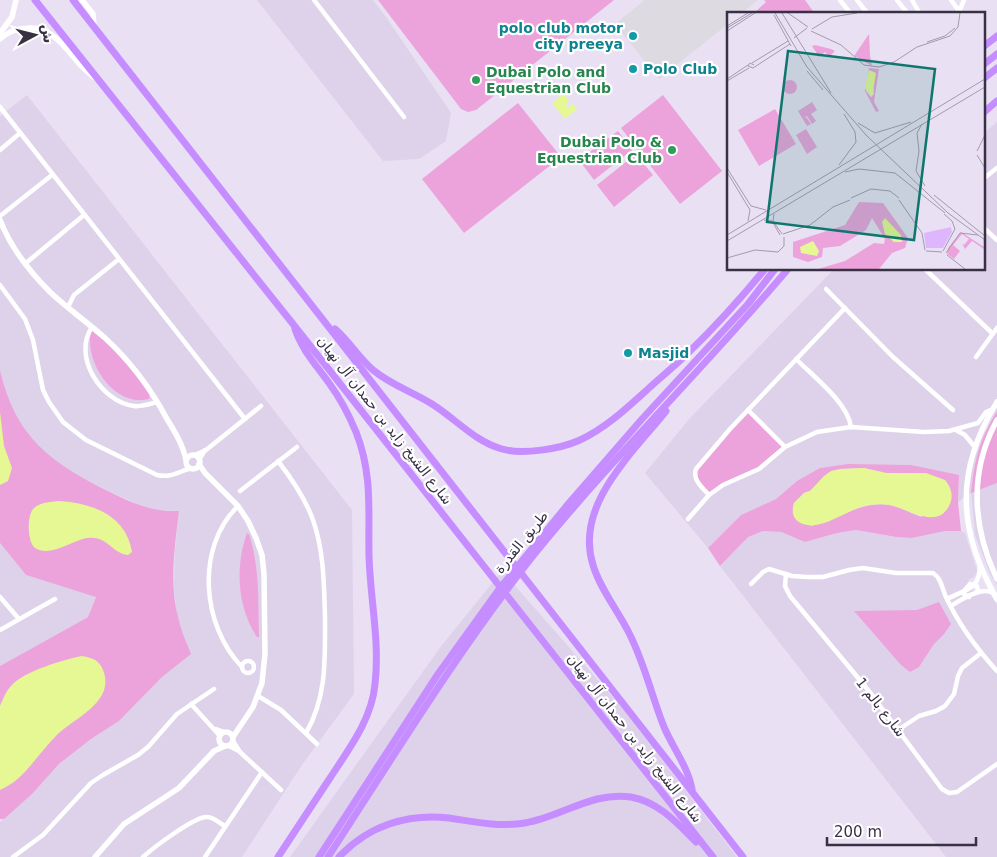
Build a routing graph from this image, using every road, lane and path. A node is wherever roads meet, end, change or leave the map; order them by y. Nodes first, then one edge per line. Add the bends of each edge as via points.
1 (16, 0) edge
2 (35, 0) edge
3 (73, 0) edge
4 (82, 0) edge
5 (314, 0) edge
6 (840, 0) edge
7 (857, 0) edge
8 (897, 0) edge
9 (912, 0) edge
10 (951, 0) edge
11 (964, 0) edge
12 (849, 12) edge
13 (866, 12) edge
14 (906, 12) edge
15 (919, 12) edge
16 (959, 12) edge
17 (94, 27) junction
18 (0, 33) edge
19 (997, 36) edge
20 (0, 39) edge
21 (984, 46) edge
22 (997, 54) edge
23 (984, 64) edge
24 (997, 68) edge
25 (984, 78) edge
26 (99, 81) junction
27 (997, 101) edge
28 (0, 107) edge
29 (984, 112) edge
30 (404, 117) dead end
31 (20, 133) junction
32 (0, 150) edge
33 (997, 168) edge
34 (52, 175) junction
35 (984, 178) edge
36 (84, 215) junction
37 (0, 216) edge
38 (0, 220) edge
39 (984, 227) edge
40 (997, 240) edge
41 (119, 259) junction
42 (26, 263) junction
43 (765, 270) edge
44 (774, 270) edge
45 (788, 270) edge
46 (926, 270) edge
47 (0, 284) edge
48 (826, 289) dead end
49 (68, 307) junction
50 (845, 308) junction
51 (321, 318) junction
52 (293, 324) junction
53 (92, 327) junction
54 (997, 328) edge
55 (993, 334) junction
56 (976, 357) dead end
57 (796, 359) junction
58 (680, 390) junction
59 (157, 402) junction
60 (997, 402) edge
61 (261, 406) dead end
62 (993, 408) junction
63 (748, 410) junction
64 (953, 410) dead end
65 (245, 419) junction
66 (997, 420) edge
67 (851, 427) junction
68 (956, 430) junction
69 (974, 446) junction
70 (297, 447) dead end
71 (785, 447) junction
72 (278, 461) junction
73 (193, 462) junction
74 (240, 491) dead end
75 (709, 495) junction
76 (966, 499) junction
77 (572, 505) junction
78 (238, 506) junction
79 (688, 519) dead end
80 (982, 539) junction
81 (980, 564) junction
82 (786, 574) junction
83 (997, 579) edge
84 (751, 584) dead end
85 (974, 584) junction
86 (965, 589) junction
87 (978, 592) junction
88 (993, 593) junction
89 (0, 597) edge
90 (969, 597) junction
91 (55, 599) dead end
92 (947, 599) junction
93 (997, 599) edge
94 (951, 606) junction
95 (19, 619) junction
96 (0, 630) edge
97 (981, 653) junction
98 (242, 667) dead end
99 (997, 671) edge
100 (440, 676) junction
101 (214, 688) dead end
102 (258, 696) junction
103 (191, 704) junction
104 (898, 730) junction
105 (306, 733) junction
106 (227, 739) junction
107 (316, 744) dead end
108 (997, 764) edge
109 (262, 772) junction
110 (281, 790) dead end
111 (692, 792) junction
112 (225, 826) junction
113 (13, 857) edge
114 (94, 857) edge
115 (143, 857) edge
116 (205, 857) edge
117 (278, 857) edge
118 (319, 857) edge
119 (328, 857) edge
120 (338, 857) edge
121 (712, 857) edge
122 (743, 857) edge

1 - 18 street via 12,17
2 - 26 main road, شارع الشيخ زايد بن حمدان آل نهيان
3 - 17 main road, شارع الشيخ زايد بن حمدان آل نهيان
4 - 17 street via 93,14
5 - 30 street
6 - 12 street
7 - 13 street
8 - 14 street
9 - 15 street
10 - 16 street
11 - 16 street
17 - 51 main road, شارع الشيخ زايد بن حمدان آل نهيان
19 - 21 main road
20 - 26 street via 19,29 45,31 59,40 84,70
22 - 23 main road
24 - 25 main road
26 - 52 main road, شارع الشيخ زايد بن حمدان آل نهيان
27 - 29 main road
28 - 31 street
31 - 32 street
31 - 34 street
33 - 35 street
34 - 36 street
34 - 37 street
36 - 41 street
36 - 42 street
38 - 42 street
39 - 40 street
41 - 49 street via 74,295
41 - 65 street
42 - 49 street via 49,291
43 - 51 main road via 694,347 600,429 581,440 542,450 508,450 479,439 441,410 377,373
44 - 77 main road, طريق القدرة via 748,304 642,419
45 - 58 main road, طريق القدرة
46 - 55 street
47 - 73 street via 25,319 33,340 43,390 63,422 86,440 150,472 168,476 183,471
48 - 50 street
49 - 53 street
50 - 57 street
50 - 64 street via 893,357
51 - 111 main road, شارع الشيخ زايد بن حمدان آل نهيان
52 - 117 main road via 304,349 344,408 363,453 370,492 369,554 376,676 372,699 361,728
52 - 121 main road, شارع الشيخ زايد بن حمدان آل نهيان
53 - 59 street via 133,368
53 - 59 street via 85,351 90,368 102,388 127,404 140,406
54 - 55 street
55 - 56 street
57 - 63 street
57 - 67 street via 840,403 848,414
58 - 77 main road, طريق القدرة
58 - 111 main road via 609,482 596,511 589,542 595,571 637,650 661,720 686,771
59 - 73 street
60 - 62 street
61 - 65 street
62 - 68 street via 978,423
62 - 69 street
63 - 71 street
63 - 75 street via 695,472 695,479
65 - 73 street
66 - 80 street via 986,444 978,475 977,510
67 - 68 street via 924,432
67 - 71 street via 816,432
68 - 69 street
69 - 76 street
70 - 72 street
71 - 75 street via 760,469 732,480
72 - 74 street
72 - 105 street via 299,490 313,520 323,571 324,677 318,708
73 - 78 street
75 - 79 street
76 - 80 street via 975,537
76 - 81 street via 970,532
77 - 100 main road, طريق القدرة via 500,588
78 - 98 street via 216,538 210,560 209,586 218,632
78 - 102 street via 262,555 265,669
80 - 83 street
81 - 85 street via 979,577
81 - 88 street
82 - 84 street via 766,570
82 - 92 street via 815,577 863,568 896,573 930,572 939,578
82 - 104 street, شارع بالم 1 via 788,593
85 - 86 street
85 - 87 street
86 - 90 street via 964,594
86 - 92 street
87 - 88 street via 987,590
87 - 90 street
88 - 93 street
89 - 95 street
90 - 94 street
91 - 95 street
92 - 94 street
94 - 97 street
95 - 96 street
97 - 99 street
97 - 104 street via 962,668 954,694 945,706 919,716
100 - 118 main road, طريق القدرة
100 - 119 main road, طريق القدرة
101 - 103 street
102 - 105 street via 281,710
102 - 106 street
103 - 106 street
103 - 113 street via 177,714 148,747 92,783 43,835
104 - 108 street, شارع بالم 1 via 940,786 949,793 960,790
105 - 107 street
106 - 109 street
106 - 114 street via 179,788 124,824
109 - 110 street
109 - 112 street
111 - 122 main road, شارع الشيخ زايد بن حمدان آل نهيان
112 - 115 street via 211,817 201,817
112 - 116 street
120 - 121 main road via 372,830 401,820 430,817 485,824 516,824 547,818 593,799 615,796 637,799 664,812

